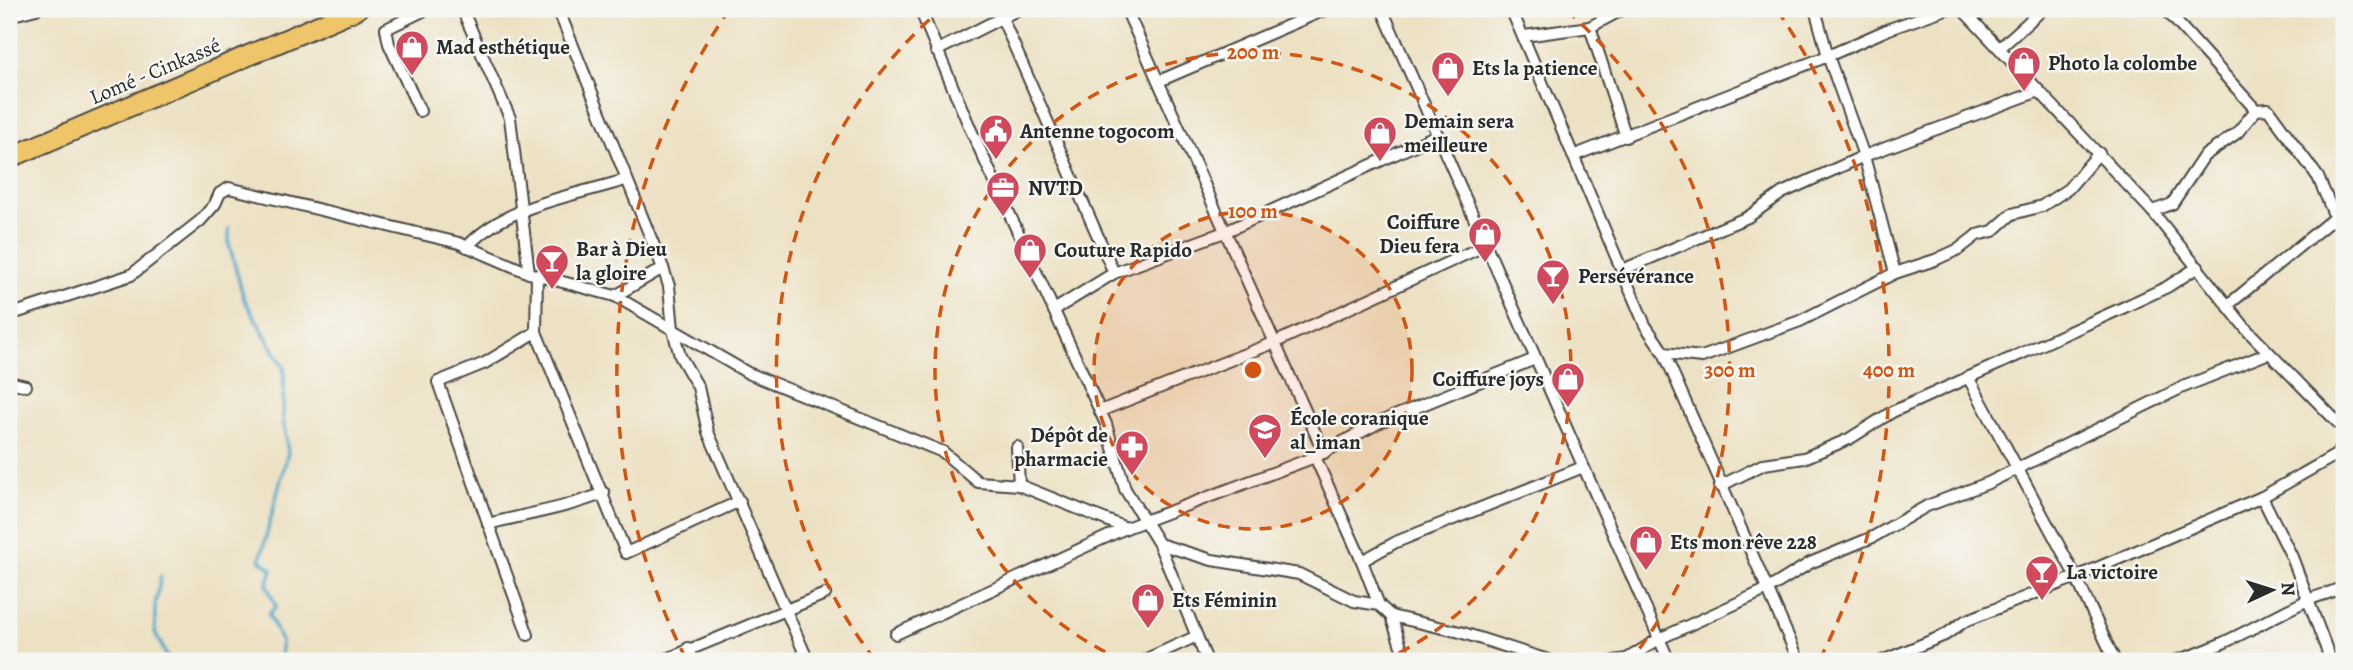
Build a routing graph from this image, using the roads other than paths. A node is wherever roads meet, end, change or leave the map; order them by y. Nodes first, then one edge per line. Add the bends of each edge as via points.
1 (36, 9) edge
2 (357, 9) edge
3 (427, 9) edge
4 (462, 9) edge
5 (558, 9) edge
6 (920, 9) edge
7 (1018, 9) edge
8 (1126, 9) edge
9 (1327, 9) edge
10 (1382, 9) edge
11 (1511, 9) edge
12 (1623, 9) edge
13 (1815, 9) edge
14 (1946, 9) edge
15 (1962, 9) edge
16 (2043, 9) edge
17 (2165, 9) edge
18 (9, 16) edge
19 (1002, 18) junction
20 (1590, 27) junction
21 (1524, 36) junction
22 (2001, 47) junction
23 (936, 51) junction
24 (1828, 57) junction
25 (1159, 81) junction
26 (2039, 91) junction
27 (2256, 110) junction
28 (420, 111) dead end
29 (1437, 135) junction
30 (1626, 137) junction
31 (2099, 153) junction
32 (1573, 156) junction
33 (1864, 156) junction
34 (9, 158) edge
35 (625, 180) junction
36 (2152, 211) junction
37 (519, 212) junction
38 (2335, 217) junction
39 (2344, 229) edge
40 (1227, 231) junction
41 (1486, 245) junction
42 (467, 247) junction
43 (2198, 267) junction
44 (663, 268) junction
45 (1622, 270) junction
46 (1114, 273) junction
47 (1895, 273) junction
48 (533, 274) junction
49 (615, 296) junction
50 (2228, 305) junction
51 (1054, 310) junction
52 (9, 315) edge
53 (673, 330) junction
54 (536, 332) junction
55 (1276, 342) junction
56 (2269, 352) junction
57 (1664, 353) junction
58 (1535, 359) junction
59 (1968, 377) junction
60 (9, 382) edge
61 (26, 386) dead end
62 (1100, 411) junction
63 (2344, 429) edge
64 (2344, 444) edge
65 (1017, 447) dead end
66 (1319, 455) junction
67 (1583, 467) junction
68 (2019, 468) junction
69 (1019, 485) junction
70 (1720, 486) junction
71 (604, 493) junction
72 (2262, 497) junction
73 (740, 502) junction
74 (1143, 523) junction
75 (488, 524) junction
76 (1126, 528) junction
77 (1158, 544) junction
78 (1362, 561) junction
79 (2076, 577) junction
80 (2344, 586) edge
81 (1768, 589) junction
82 (825, 594) dead end
83 (2307, 600) junction
84 (1378, 606) junction
85 (787, 611) junction
86 (1391, 616) junction
87 (896, 634) dead end
88 (528, 635) dead end
89 (1197, 636) junction
90 (1659, 639) junction
91 (688, 648) junction
92 (2196, 659) edge
93 (662, 661) edge
94 (694, 661) edge
95 (808, 661) edge
96 (1142, 661) edge
97 (1207, 661) edge
98 (1406, 661) edge
99 (1551, 661) edge
100 (1614, 661) edge
101 (1669, 661) edge
102 (1799, 661) edge
103 (1882, 661) edge
104 (2115, 661) edge
105 (2174, 661) edge
106 (2330, 661) edge

1 - 18 street
2 - 34 highway, Lomé - Cinkassé
3 - 28 street via 386,29 388,44
4 - 37 street via 510,118
5 - 35 street
6 - 23 street
7 - 19 street
8 - 25 street
9 - 25 street
10 - 29 street
11 - 21 street
12 - 20 street
13 - 24 street
14 - 24 street
15 - 22 street
16 - 22 street
17 - 27 street
19 - 23 street
19 - 46 street
20 - 21 street
20 - 30 street
21 - 32 street
22 - 26 street
23 - 51 street
24 - 30 street
24 - 33 street
25 - 40 street
26 - 31 street
26 - 33 street
27 - 36 street via 2237,133 2204,156 2172,204
27 - 38 street via 2268,109 2318,177
29 - 40 street
29 - 41 street
30 - 32 street
31 - 36 street
31 - 47 street via 2068,189 2042,206 2012,214 1993,232
32 - 45 street
33 - 45 street via 1782,193 1748,217
33 - 47 street
35 - 37 street
35 - 44 street
36 - 43 street
37 - 42 street via 480,232
37 - 48 street
38 - 39 street
38 - 50 street
40 - 46 street
40 - 55 street
41 - 55 street
41 - 58 street
42 - 48 street
42 - 52 street via 394,225 229,188 200,221 131,275
43 - 50 street
43 - 59 street via 2155,293
44 - 49 street
44 - 53 street
45 - 57 street via 1645,325
46 - 51 street
47 - 57 street via 1800,321 1702,357
48 - 49 street
48 - 54 street
49 - 53 street
50 - 56 street
51 - 62 street
53 - 69 street via 748,373 943,452 978,482
53 - 73 street via 680,356 698,387 708,432
54 - 71 street
54 - 75 street via 485,363 439,382
55 - 62 street
55 - 66 street
56 - 63 street
56 - 68 street via 2183,387
57 - 70 street
58 - 66 street via 1380,422
58 - 67 street
59 - 68 street
59 - 70 street via 1892,412 1849,439 1804,458 1764,464
60 - 61 street
62 - 74 street via 1125,489
64 - 72 street via 2336,455
65 - 69 street
66 - 74 street
66 - 78 street
67 - 78 street via 1396,542
67 - 90 street
68 - 79 street
68 - 81 street via 1927,506 1874,537 1810,563
69 - 76 street
70 - 81 street
71 - 73 street via 626,553
71 - 75 street via 575,505
72 - 79 street
72 - 83 street via 2292,556
73 - 85 street
74 - 76 street
74 - 77 street
75 - 88 street
76 - 87 street
77 - 84 street via 1212,560 1299,574 1354,601
77 - 89 street
78 - 84 street
79 - 103 street via 1965,621 1945,635
79 - 104 street
80 - 83 street
81 - 90 street
81 - 102 street
82 - 85 street
83 - 92 street
83 - 106 street
84 - 86 street
85 - 91 street
85 - 95 street
86 - 98 street
86 - 99 street
89 - 96 street
89 - 97 street
90 - 100 street via 1627,659
90 - 101 street
91 - 93 street
91 - 94 street
92 - 105 street

